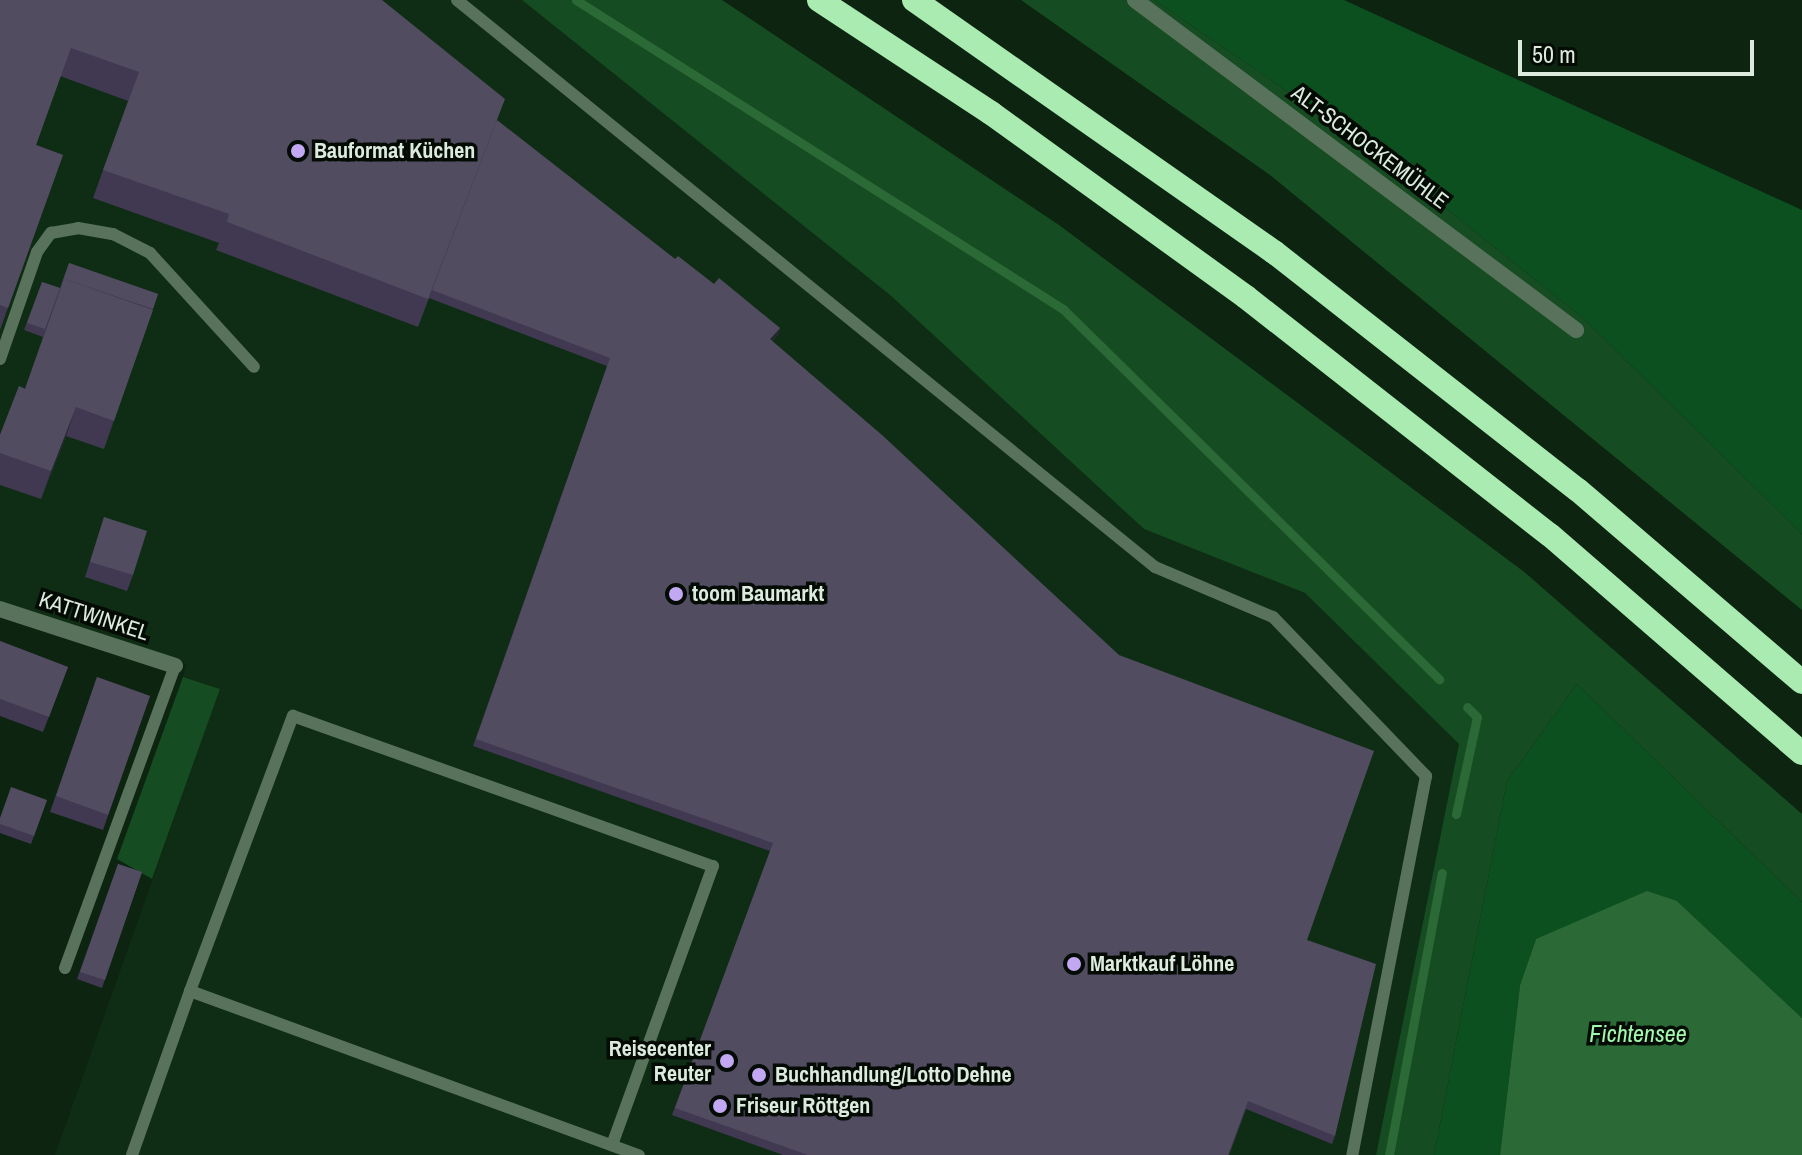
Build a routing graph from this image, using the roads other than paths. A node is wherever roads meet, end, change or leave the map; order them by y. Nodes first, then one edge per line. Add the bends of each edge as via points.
1 (457, 0) edge
2 (819, 0) edge
3 (914, 0) edge
4 (1135, 0) edge
5 (1576, 330) dead end
6 (0, 359) edge
7 (254, 367) dead end
8 (0, 609) edge
9 (175, 666) joint
10 (1802, 682) edge
11 (1802, 753) edge
12 (65, 968) dead end
13 (190, 991) junction
14 (612, 1145) junction
15 (132, 1155) edge
16 (639, 1155) edge
17 (1352, 1155) edge

1 - 17 lane via 1155,567 1273,617 1426,776
2 - 11 highway via 991,113 1246,297 1550,535
3 - 10 highway via 1274,252 1578,490
4 - 5 street, ALT-SCHOCKEMÜHLE
6 - 7 lane via 37,252 51,233 78,228 113,234 150,253
8 - 9 street, KATTWINKEL
9 - 12 lane
13 - 14 lane
13 - 14 lane via 293,716 713,866
13 - 15 lane
14 - 16 lane

